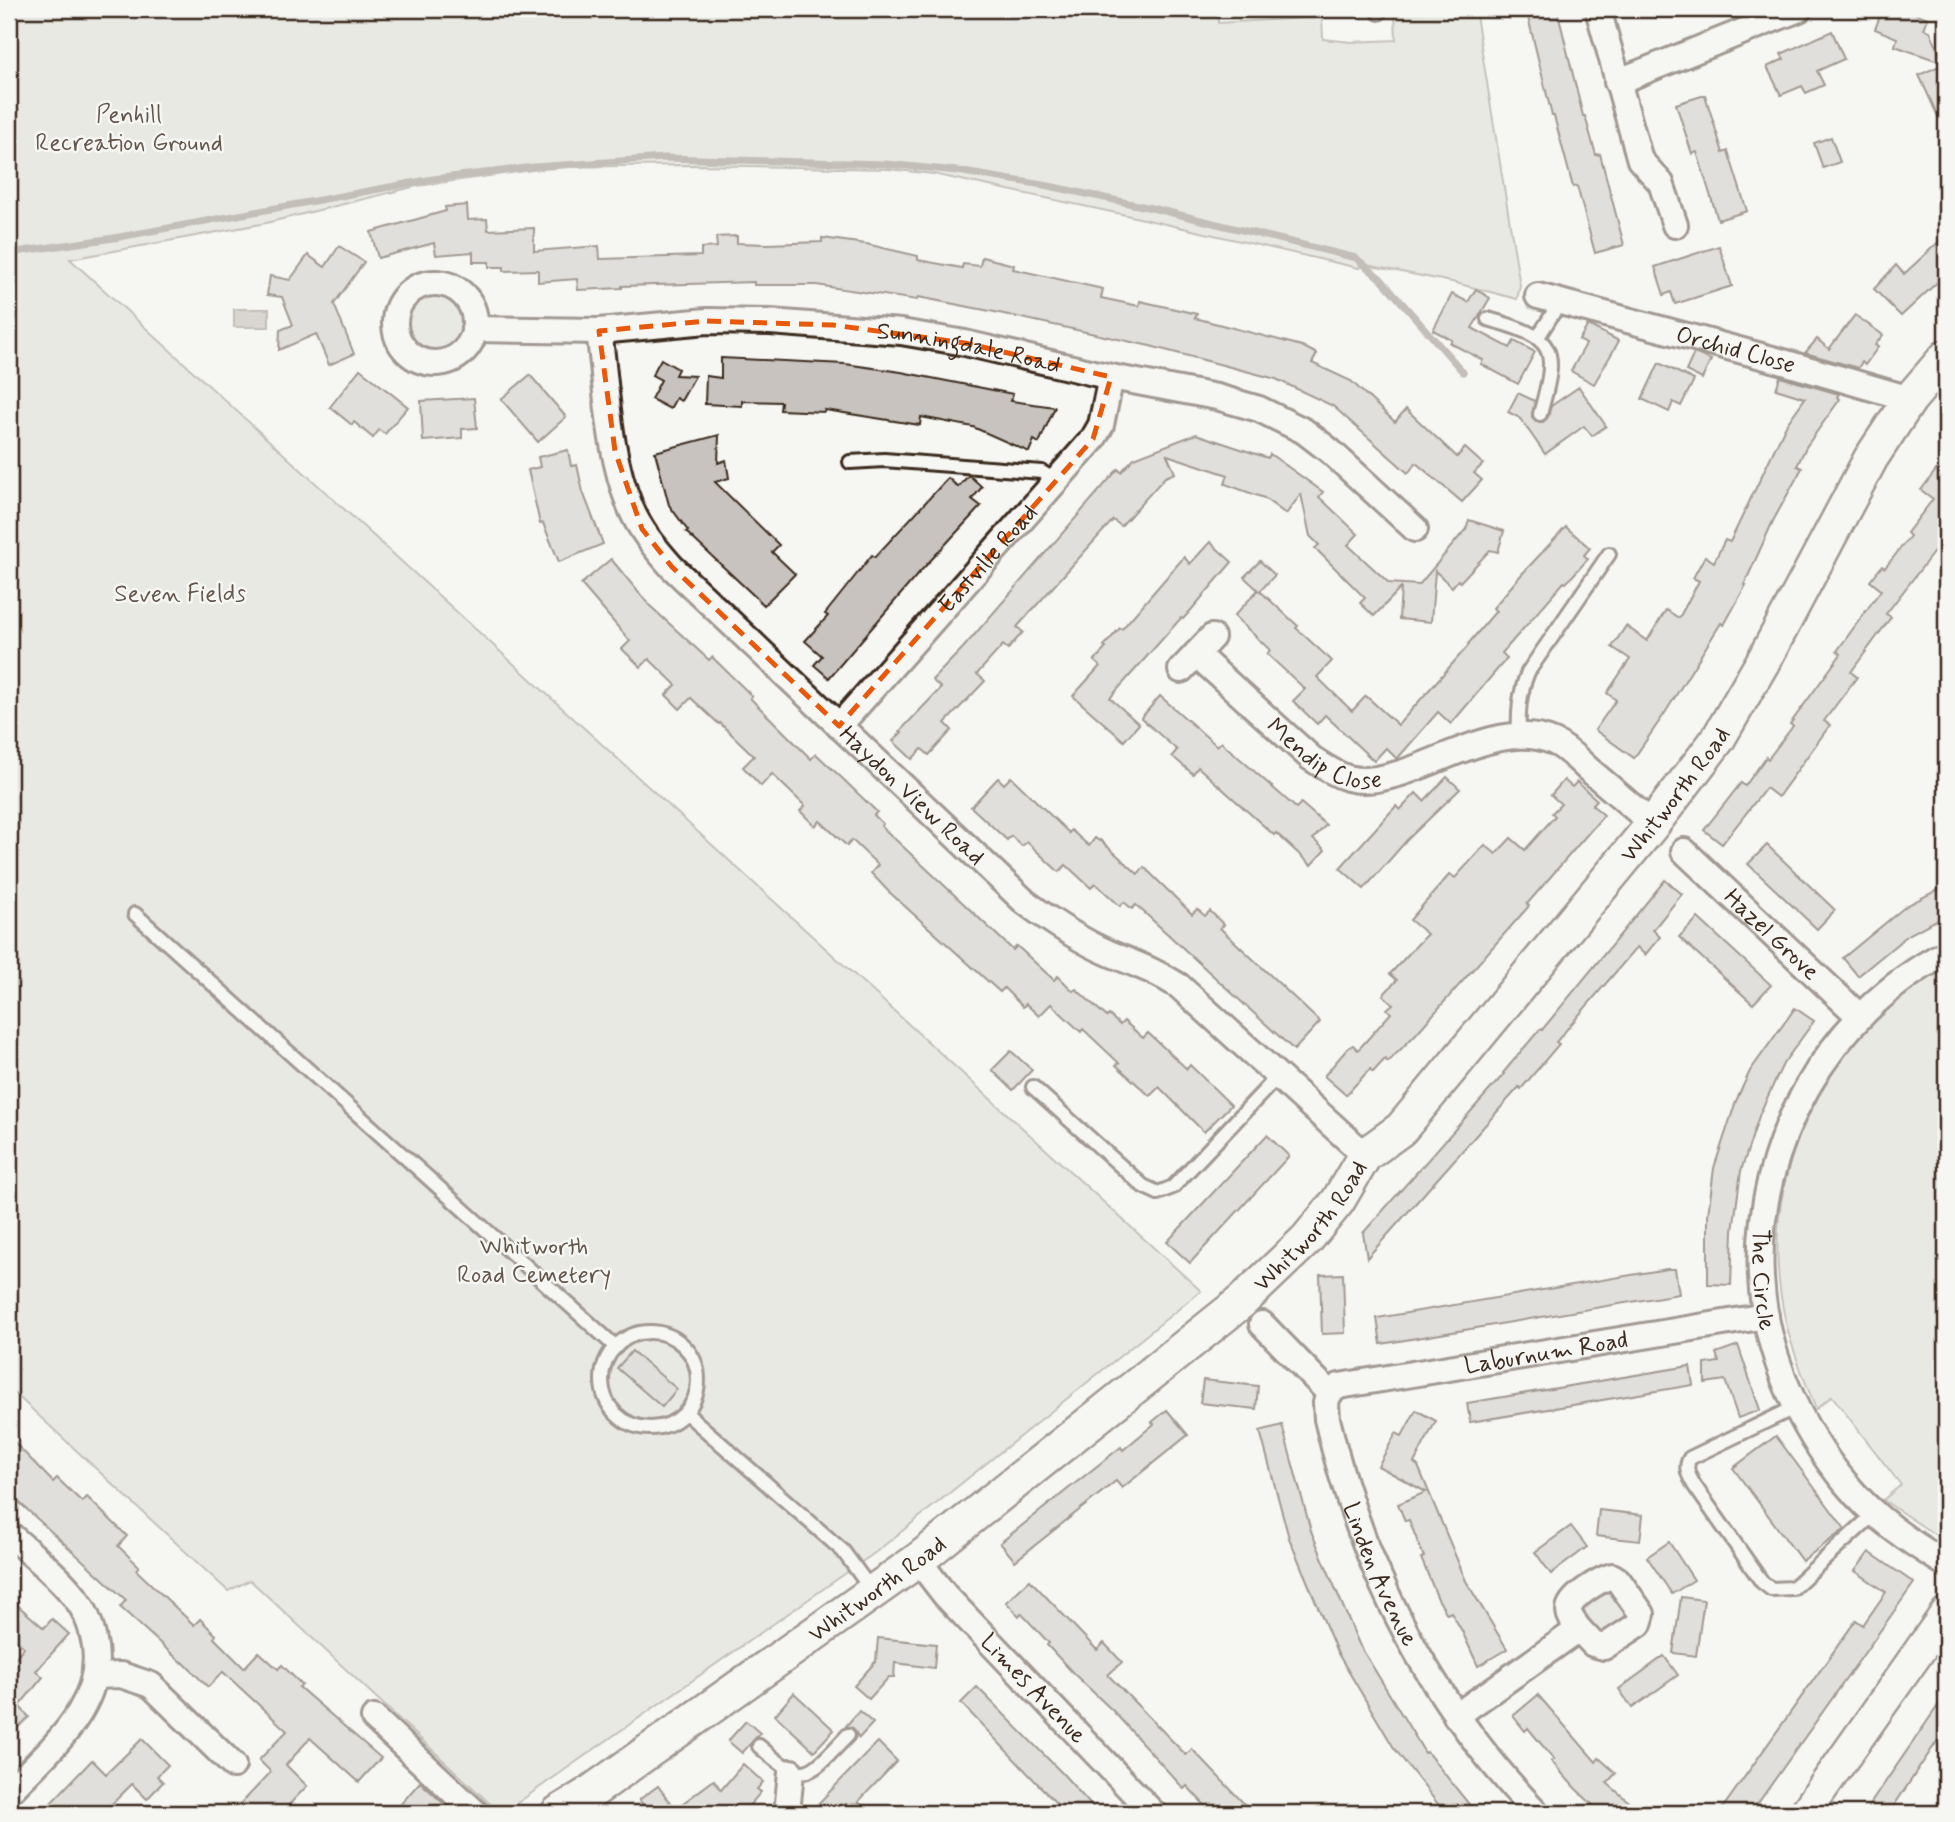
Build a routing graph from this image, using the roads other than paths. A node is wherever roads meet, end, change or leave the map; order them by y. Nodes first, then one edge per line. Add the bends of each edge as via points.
1 (1598, 9) edge
2 (1799, 9) edge
3 (1617, 82) junction
4 (1675, 225) dead end
5 (1549, 299) joint
6 (1488, 319) dead end
7 (474, 330) dead end
8 (599, 331) junction
9 (1538, 337) junction
10 (1946, 356) edge
11 (1111, 377) junction
12 (1910, 399) junction
13 (1540, 414) dead end
14 (850, 462) dead end
15 (1056, 481) junction
16 (1415, 530) dead end
17 (1609, 554) dead end
18 (1197, 654) dead end
19 (839, 726) junction
20 (1519, 737) junction
21 (1653, 824) junction
22 (1684, 851) dead end
23 (135, 914) dead end
24 (1946, 953) edge
25 (1860, 1016) junction
26 (1279, 1075) junction
27 (1033, 1087) dead end
28 (1365, 1155) junction
29 (1766, 1316) junction
30 (1262, 1324) dead end
31 (616, 1347) junction
32 (1329, 1393) junction
33 (1796, 1407) junction
34 (685, 1413) junction
35 (1874, 1514) junction
36 (9, 1534) edge
37 (918, 1560) junction
38 (1946, 1564) edge
39 (874, 1592) junction
40 (1946, 1613) edge
41 (1579, 1629) dead end
42 (96, 1676) junction
43 (1456, 1716) junction
44 (373, 1718) dead end
45 (848, 1735) dead end
46 (758, 1745) dead end
47 (233, 1765) dead end
48 (791, 1772) junction
49 (9, 1792) edge
50 (592, 1804) edge
51 (475, 1813) edge
52 (558, 1813) edge
53 (787, 1813) edge
54 (1153, 1813) edge
55 (1537, 1813) edge
56 (1805, 1813) edge

1 - 3 street
2 - 3 street
3 - 4 street via 1640,160 1661,183
5 - 9 lane, Orchid Close
5 - 12 street, Orchid Close
6 - 9 lane
7 - 8 street, Sunningdale Road
8 - 11 street, Sunningdale Road via 707,321 833,325 965,343
8 - 19 street, Haydon View Road via 615,452 630,507 642,529 672,567
9 - 13 lane via 1546,345 1552,365
10 - 12 main road, Whitworth Road
11 - 15 street, Eastville Road via 1101,425
11 - 16 street, Sunningdale Road via 1217,397 1280,418 1330,451
12 - 21 main road, Whitworth Road via 1871,458 1740,704
14 - 15 lane via 884,460 1042,472
15 - 19 street, Eastville Road
17 - 20 lane via 1528,672 1518,710
18 - 20 street, Mendip Close via 1311,758 1351,779 1387,777 1485,743
19 - 26 street, Haydon View Road via 1025,902 1077,937 1179,986
20 - 21 street, Mendip Close via 1555,743
21 - 28 main road, Whitworth Road via 1401,1129
22 - 25 street, Hazel Grove
23 - 31 lane
24 - 25 street, The Circle via 1912,973
25 - 29 street, The Circle via 1841,1036 1806,1091 1773,1170 1760,1253
26 - 27 lane via 1179,1181 1158,1193 1143,1186
26 - 28 street, Haydon View Road
28 - 37 main road, Whitworth Road via 1338,1201 1258,1287
29 - 32 street, Laburnum Road via 1339,1386
29 - 33 street, The Circle
30 - 32 street
31 - 34 lane via 628,1338 657,1332 684,1346 698,1371 694,1401
31 - 34 lane via 607,1359 603,1381 608,1403 617,1416 629,1424 659,1428
32 - 43 street, Linden Avenue via 1326,1410 1333,1445 1371,1563 1405,1633
33 - 35 street, The Circle via 1833,1467
33 - 35 lane via 1690,1458 1687,1464 1694,1485 1762,1582 1771,1589 1793,1588
34 - 39 lane via 843,1551
35 - 38 street, The Circle
36 - 42 street via 83,1608 98,1655
37 - 39 main road, Whitworth Road
37 - 54 street, Limes Avenue via 945,1595
39 - 50 main road, Whitworth Road
40 - 56 street
41 - 43 street
42 - 47 street via 121,1675 151,1685
42 - 49 street via 74,1722
43 - 55 street, Linden Avenue
44 - 51 street
45 - 48 lane via 822,1763 806,1772
46 - 48 lane
48 - 53 street
50 - 52 main road, Whitworth Road

